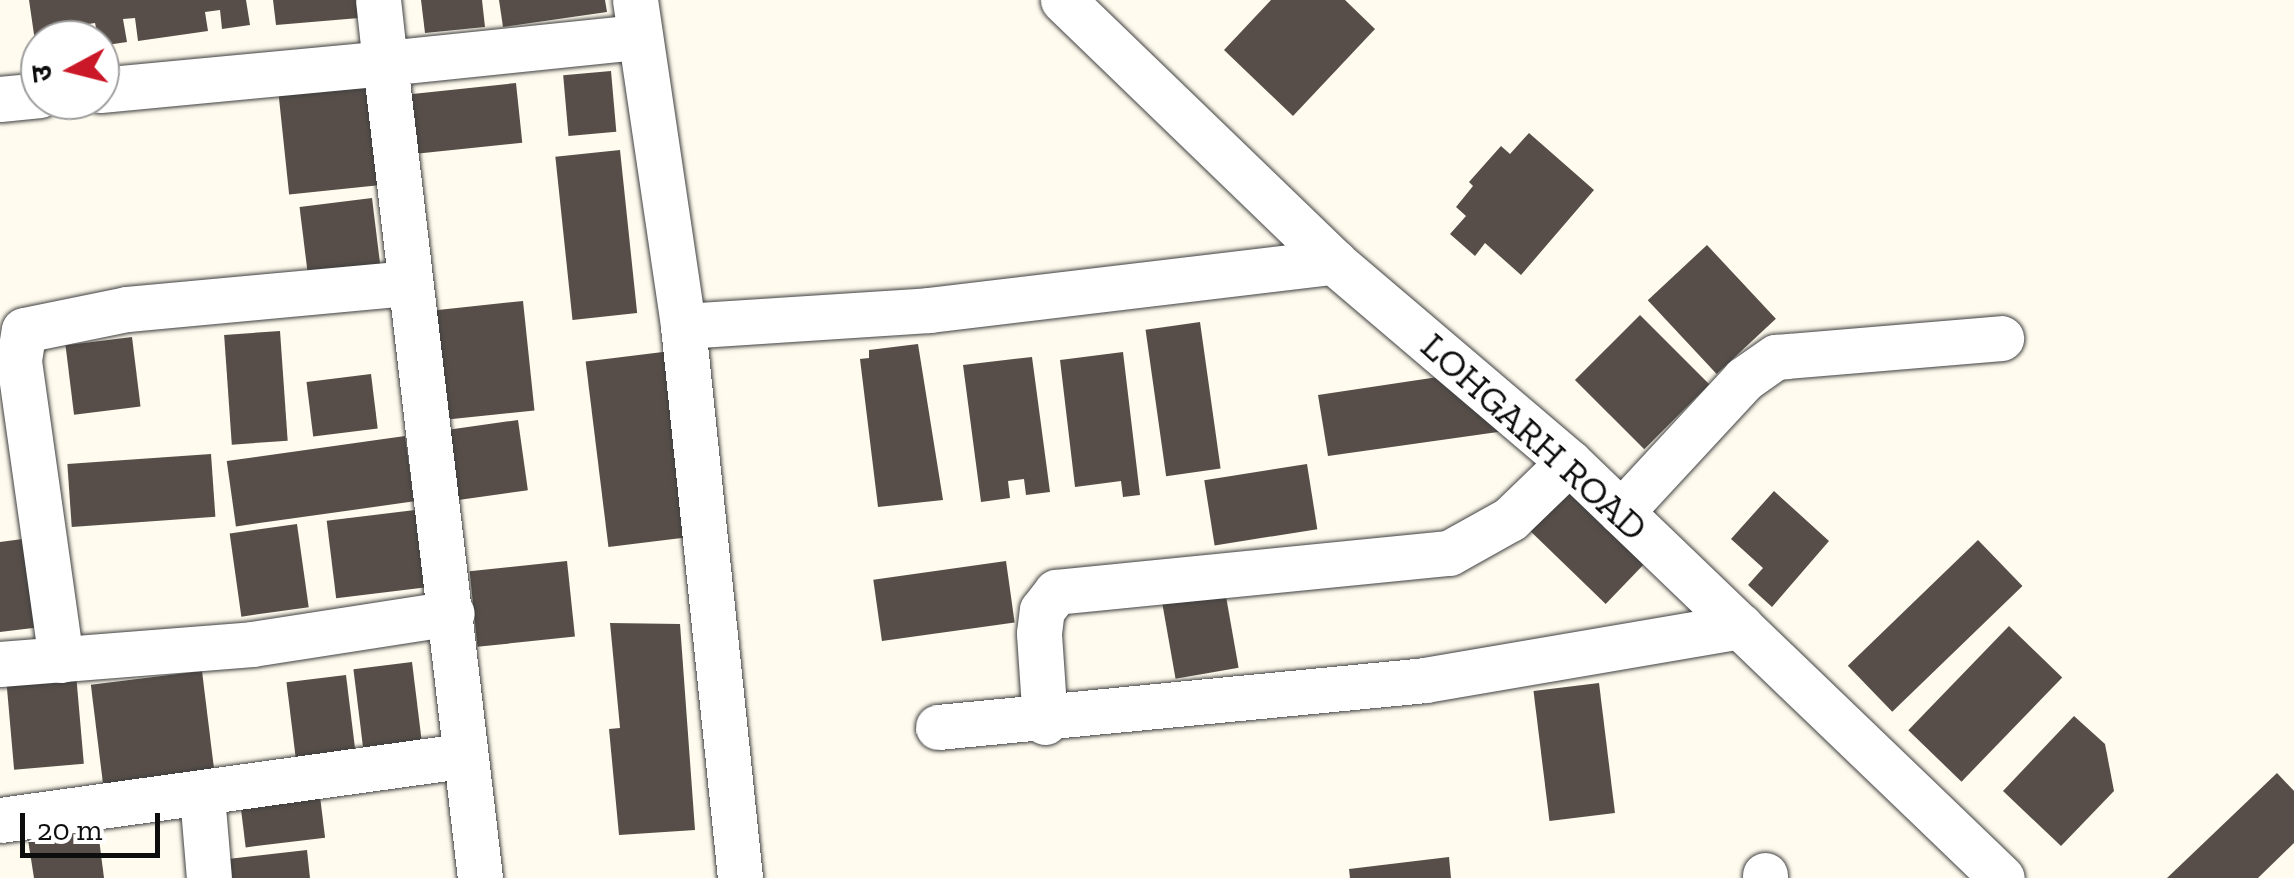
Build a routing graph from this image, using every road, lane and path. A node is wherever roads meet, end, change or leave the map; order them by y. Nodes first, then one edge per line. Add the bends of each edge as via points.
1 (378, 0) edge
2 (1063, 0) edge
3 (637, 18) edge
4 (385, 64) junction
5 (120, 88) edge
6 (1334, 262) junction
7 (407, 283) junction
8 (682, 326) junction
9 (2000, 338) dead end
10 (1569, 462) junction
11 (1622, 512) junction
12 (452, 613) junction
13 (1740, 626) junction
14 (61, 660) junction
15 (0, 664) edge
16 (1045, 722) junction
17 (938, 727) dead end
18 (464, 756) junction
19 (202, 795) junction
20 (0, 820) edge
21 (209, 878) edge
22 (480, 878) edge
23 (740, 878) edge
24 (2002, 878) edge

1 - 4 street
2 - 6 street, LOHGARH ROAD
3 - 4 street
3 - 8 street
4 - 5 street
4 - 7 street
6 - 8 street via 929,310
6 - 10 street, LOHGARH ROAD
7 - 12 street
7 - 14 street via 128,310 24,330 19,360
8 - 23 street
9 - 11 street via 1776,356 1744,379
10 - 11 street, LOHGARH ROAD
10 - 16 street via 1510,519 1449,553 1056,592 1042,610 1039,633
11 - 13 street, LOHGARH ROAD
12 - 14 street via 252,644
12 - 18 street
13 - 16 street via 1444,678
13 - 24 street, LOHGARH ROAD
14 - 15 street
16 - 17 street
18 - 19 street
18 - 22 street
19 - 20 street
19 - 21 street

